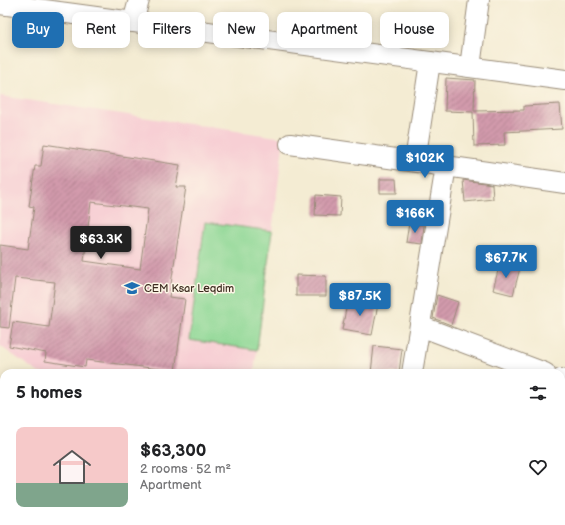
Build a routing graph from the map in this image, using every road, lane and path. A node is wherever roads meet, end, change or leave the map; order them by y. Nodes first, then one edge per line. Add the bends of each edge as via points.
1 (138, 0) edge
2 (480, 0) edge
3 (0, 4) edge
4 (133, 22) junction
5 (430, 62) junction
6 (470, 67) junction
7 (565, 80) edge
8 (290, 144) dead end
9 (415, 161) junction
10 (446, 166) junction
11 (565, 183) edge
12 (420, 326) junction
13 (413, 369) edge
14 (534, 369) edge

1 - 4 street
2 - 6 street
3 - 4 street
4 - 5 street
5 - 6 street
5 - 9 street
6 - 7 street
8 - 9 street
9 - 10 street
10 - 11 street
10 - 12 street
12 - 13 street
12 - 14 street

